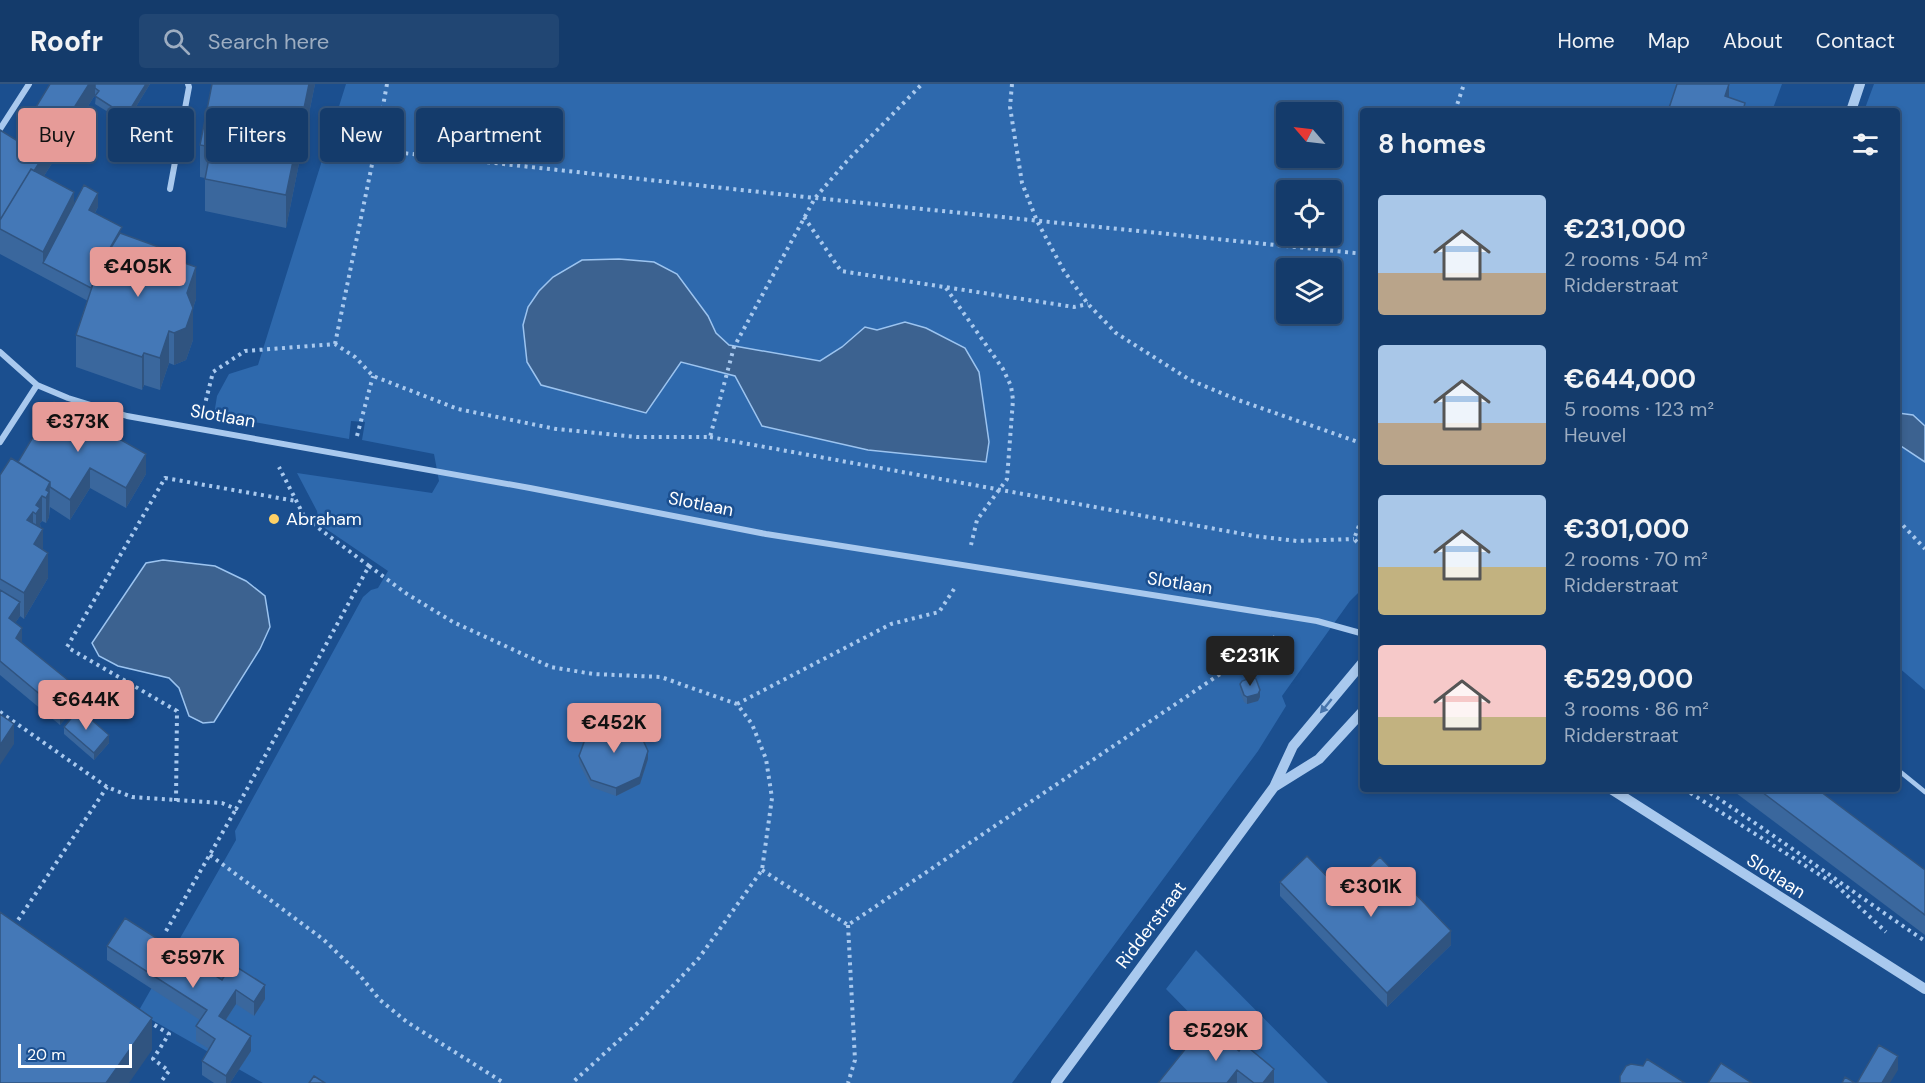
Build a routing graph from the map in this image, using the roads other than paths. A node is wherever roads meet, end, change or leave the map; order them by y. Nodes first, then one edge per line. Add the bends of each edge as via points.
1 (29, 84) edge
2 (188, 84) edge
3 (1860, 84) edge
4 (1852, 108) edge
5 (0, 129) edge
6 (170, 189) dead end
7 (0, 352) edge
8 (37, 385) junction
9 (2, 433) edge
10 (0, 442) edge
11 (1360, 633) edge
12 (1360, 666) edge
13 (1360, 714) edge
14 (1900, 772) edge
15 (1274, 787) junction
16 (1616, 792) edge
17 (1925, 792) edge
18 (1925, 989) edge
19 (1056, 1083) edge

1 - 5 street
2 - 6 street
3 - 4 street
7 - 8 street, Slotlaan
8 - 9 street
8 - 11 street, Slotlaan via 127,416 766,534 1303,618
9 - 10 street
12 -> 15 street, Ridderstraat via 1293,746
13 - 15 street, Ridderstraat via 1319,759
14 - 17 lane
15 - 19 street, Ridderstraat
16 - 18 street, Slotlaan

